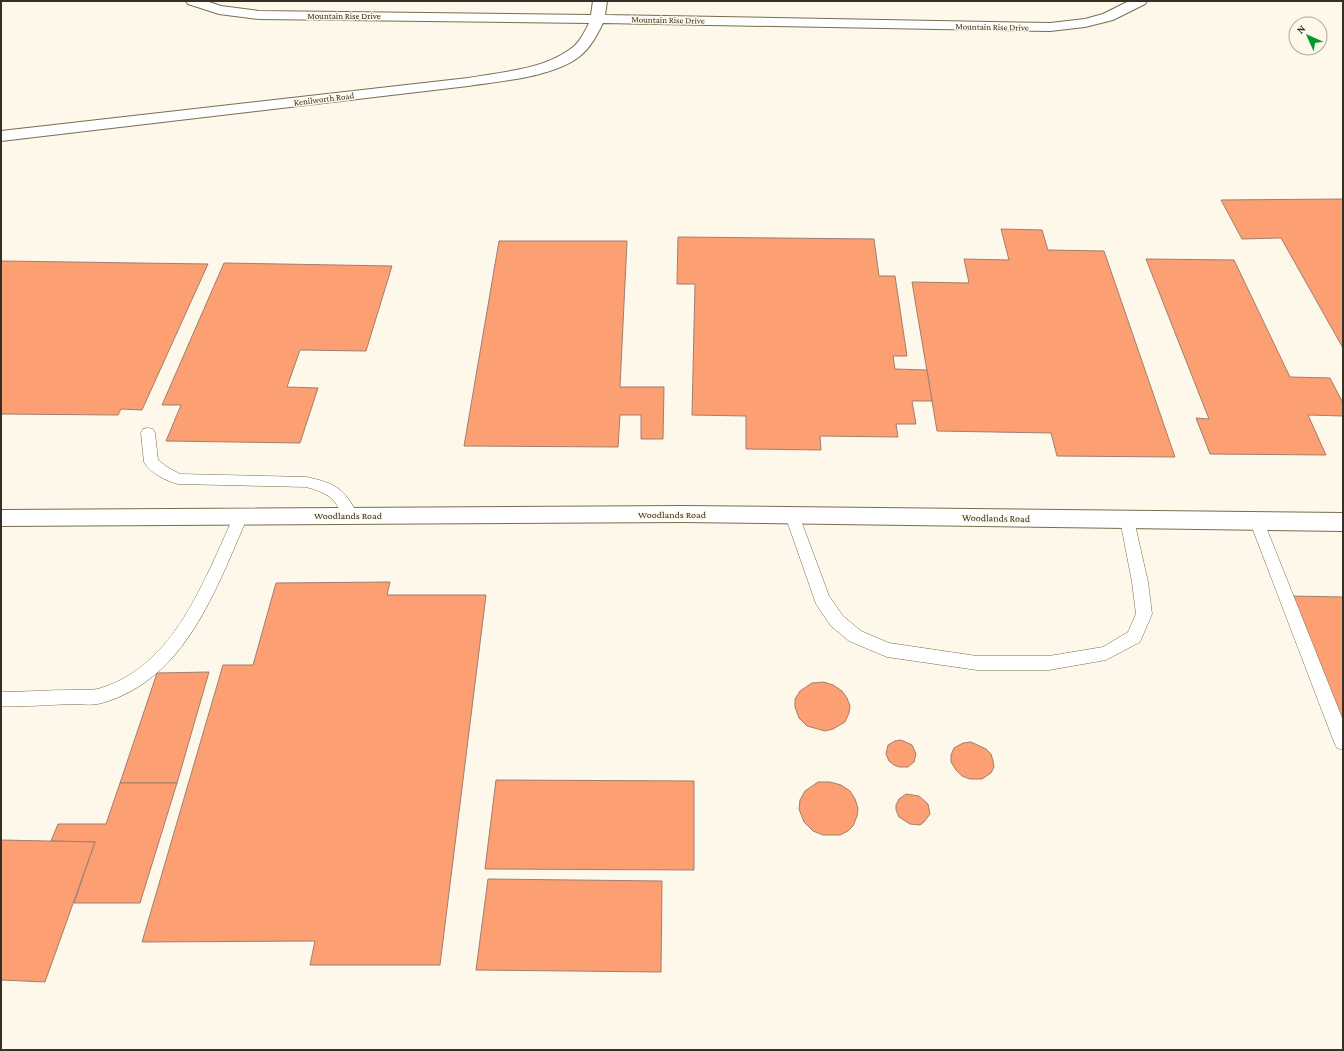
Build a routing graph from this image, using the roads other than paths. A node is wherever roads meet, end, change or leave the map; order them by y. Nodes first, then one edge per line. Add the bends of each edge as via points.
1 (193, 1) edge
2 (600, 1) edge
3 (1140, 1) edge
4 (598, 18) junction
5 (4, 135) edge
6 (148, 433) dead end
7 (351, 515) junction
8 (792, 515) junction
9 (241, 516) junction
10 (1, 518) edge
11 (1127, 520) junction
12 (1257, 522) junction
13 (1343, 522) edge
14 (1, 699) edge
15 (1343, 742) edge

1 - 4 street, Mountain Rise Drive via 219,10 260,15
2 - 4 street, Kenilworth Road
3 - 4 street, Mountain Rise Drive via 1108,17 1050,28
4 - 5 street, Kenilworth Road via 589,38 575,53 529,72 293,103
6 - 7 lane via 151,462 178,479 306,482 336,493
7 - 8 street, Woodlands Road
7 - 9 street, Woodlands Road
8 - 11 street, Woodlands Road
8 - 11 lane via 822,599 837,621 855,636 887,650 977,664 1049,663 1106,653 1134,638 1144,614
9 - 10 street, Woodlands Road
9 - 14 lane via 193,618 150,671 126,687 100,696
11 - 12 street, Woodlands Road
12 - 13 street, Woodlands Road
12 - 15 lane

